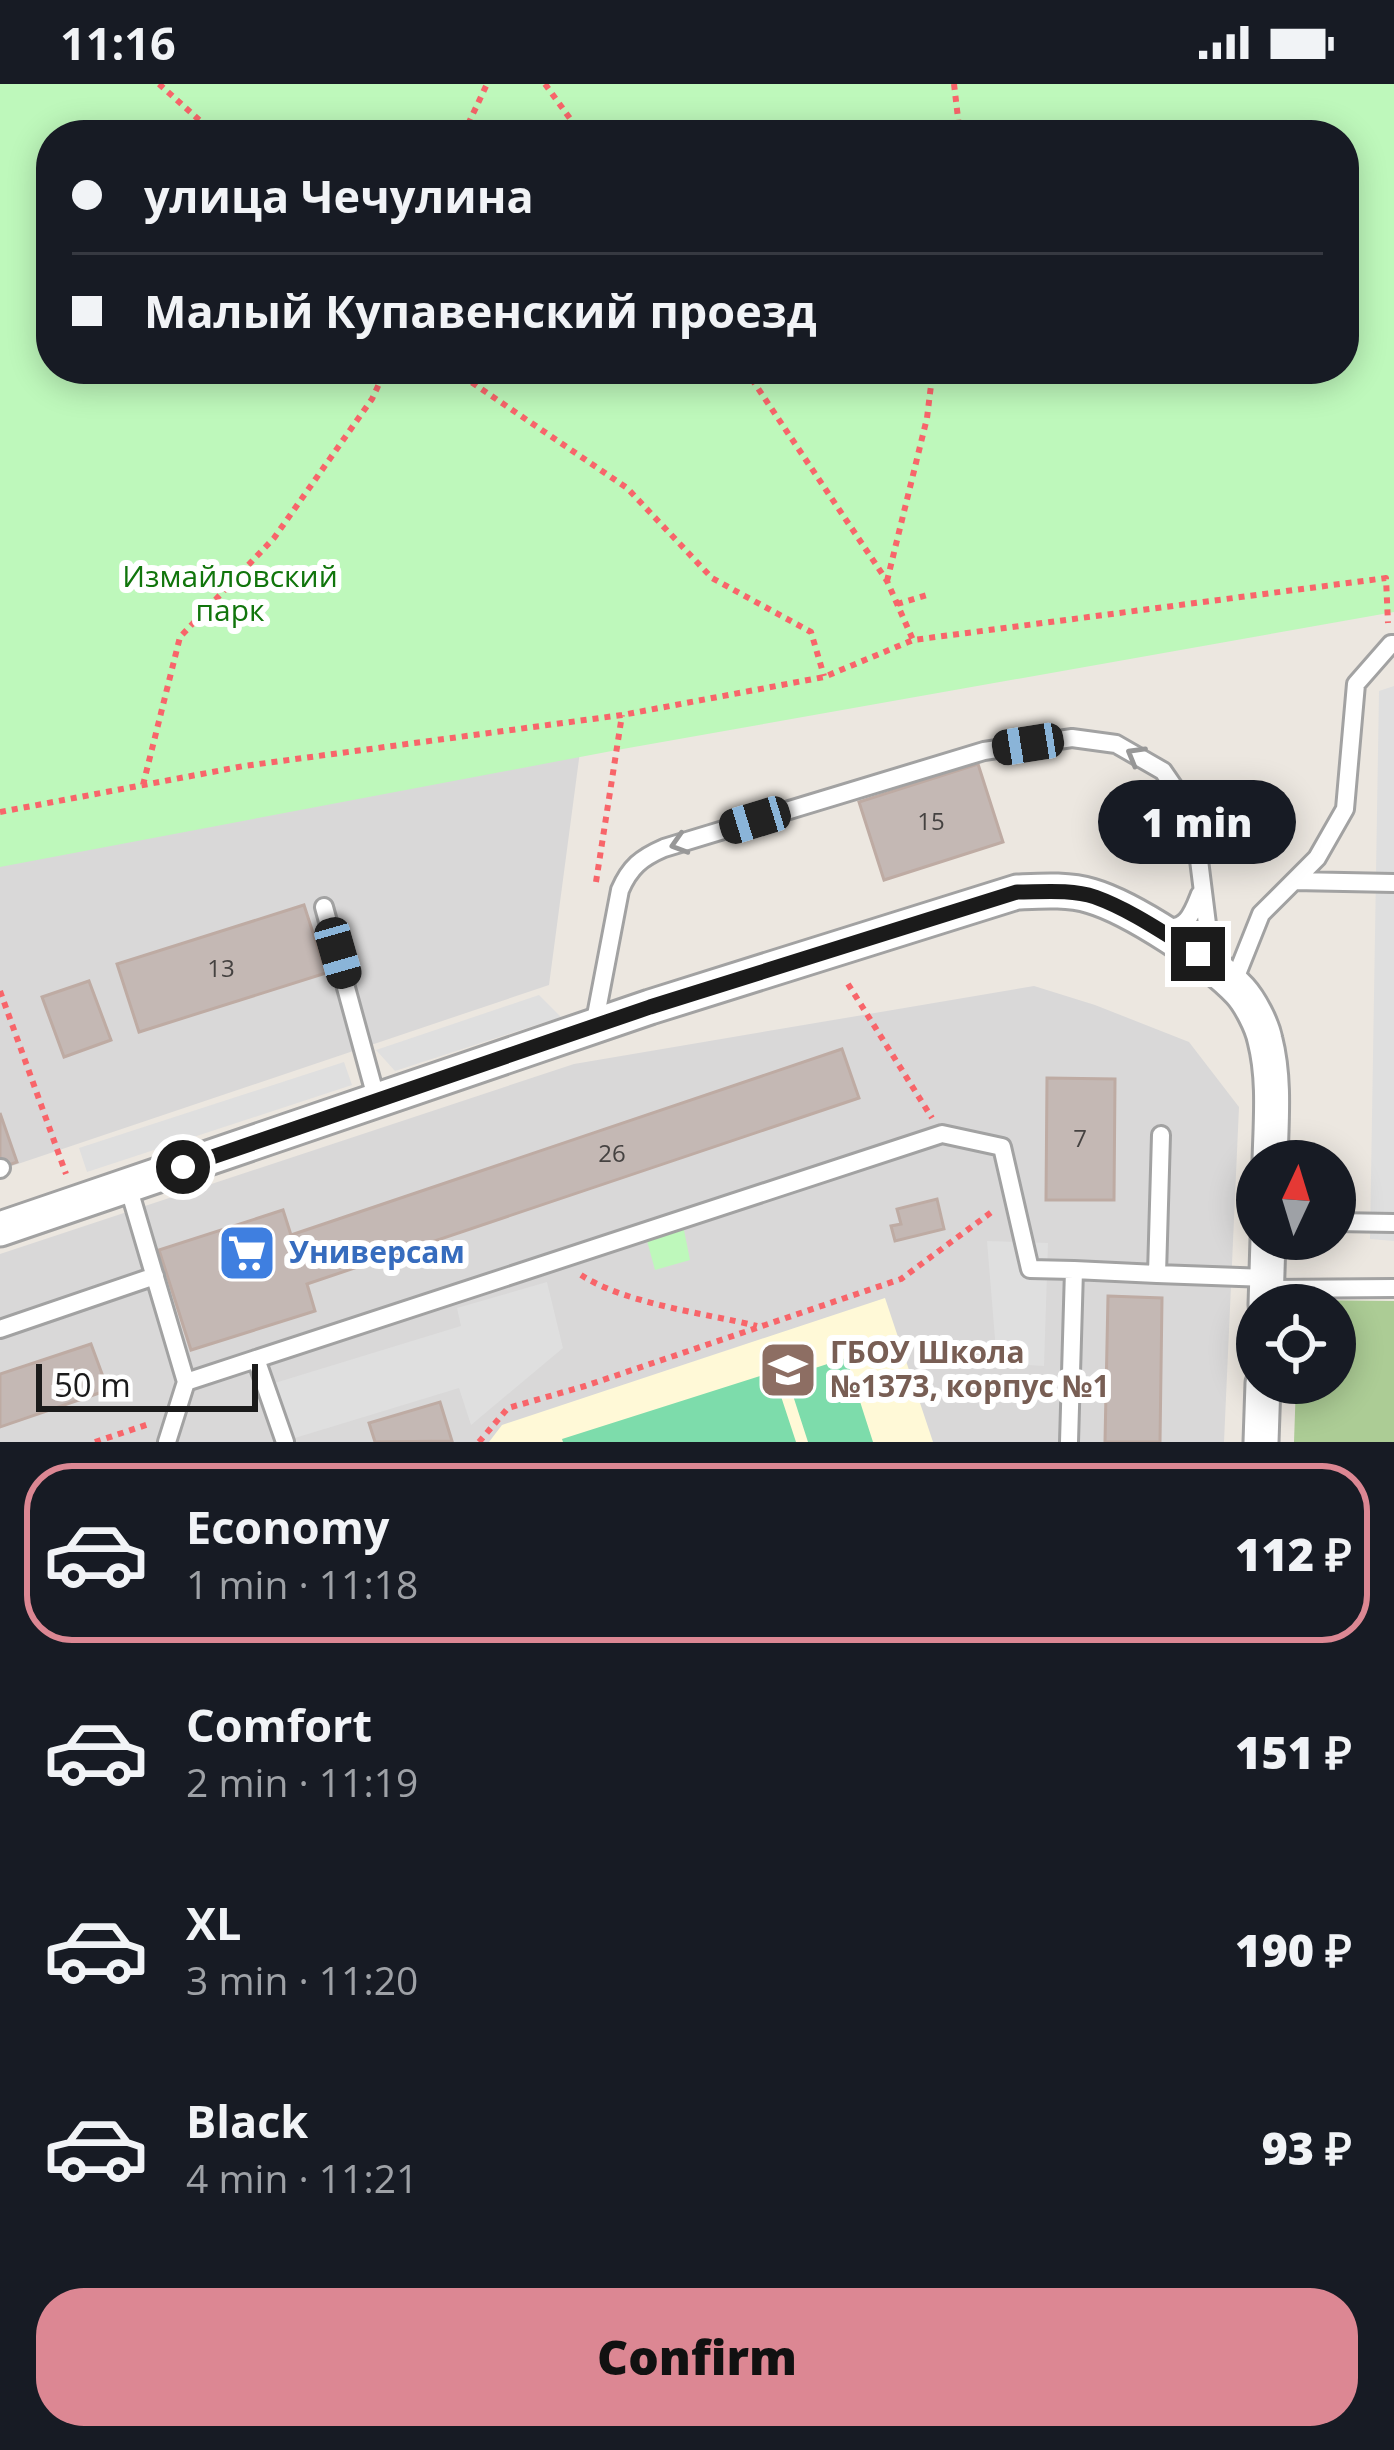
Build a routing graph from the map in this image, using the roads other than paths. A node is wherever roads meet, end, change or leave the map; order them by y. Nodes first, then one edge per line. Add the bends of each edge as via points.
1 (1392, 644) edge
2 (1294, 881) junction
3 (1394, 883) edge
4 (1202, 889) junction
5 (324, 908) dead end
6 (1138, 919) junction
7 (1232, 984) junction
8 (626, 995) junction
9 (594, 1027) junction
10 (377, 1101) junction
11 (1161, 1135) dead end
12 (1271, 1140) edge
13 (128, 1186) junction
14 (1356, 1222) edge
15 (1394, 1223) edge
16 (0, 1228) edge
17 (1074, 1270) junction
18 (1157, 1274) junction
19 (155, 1276) junction
20 (1236, 1286) edge
21 (1394, 1288) edge
22 (1356, 1289) edge
23 (0, 1329) edge
24 (256, 1359) junction
25 (186, 1382) junction
26 (1262, 1404) edge
27 (166, 1442) edge
28 (285, 1442) edge
29 (1070, 1442) edge
30 (1261, 1442) edge

1 - 2 lane via 1356,684 1345,809
2 - 3 lane
2 - 7 lane via 1261,914
4 - 6 lane via 1181,926
4 - 7 lane via 1209,940
4 -> 8 lane via 1195,828 1163,771 1116,744 1072,737 984,751 642,857 620,890
5 - 10 lane
6 - 7 street
6 - 8 street via 1093,896 1017,892
7 - 12 street via 1265,1038
8 - 9 street
8 - 9 lane
9 - 10 street
10 - 13 street
11 - 18 lane
13 - 16 street
13 - 19 lane
14 - 15 lane
17 - 18 lane
17 - 24 lane via 1030,1269 1002,1147 942,1134
17 - 29 lane
18 - 20 lane
19 - 23 lane
19 - 25 lane
21 - 22 lane
24 - 25 lane
24 - 28 lane
25 - 27 lane
26 - 30 street

